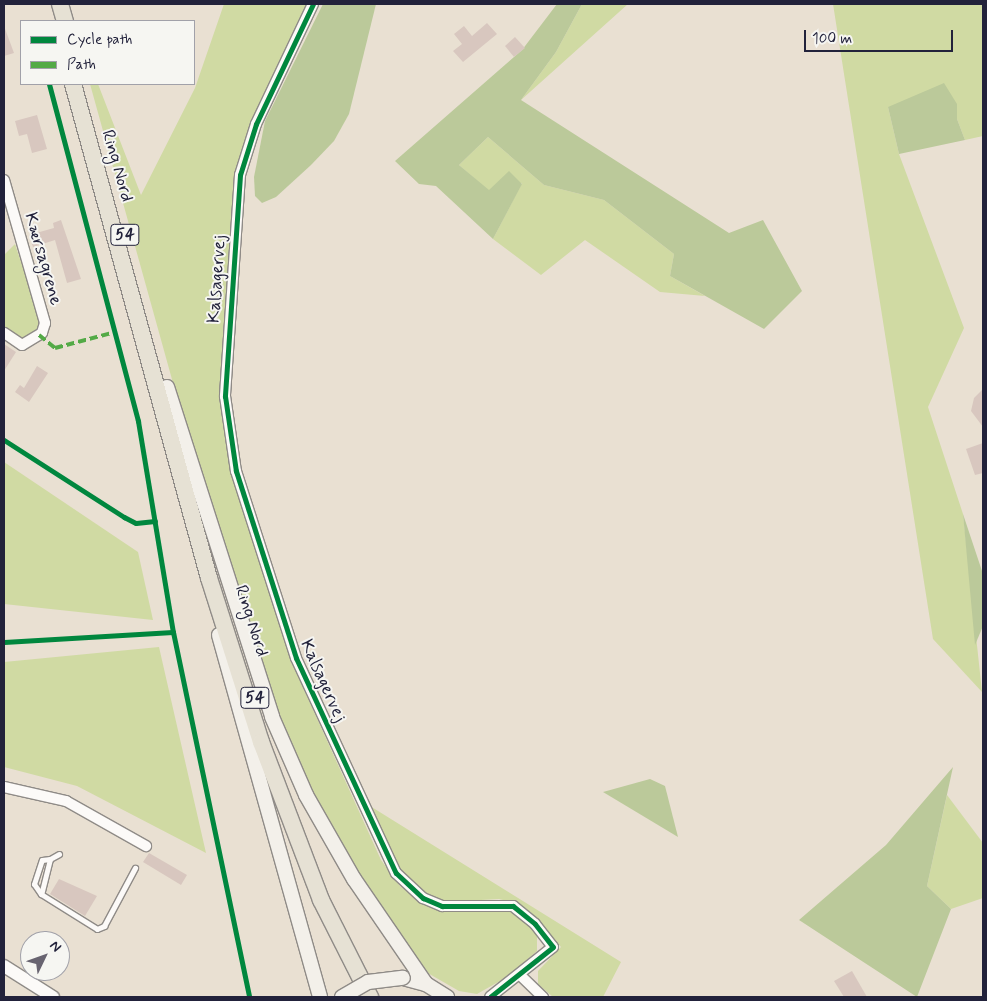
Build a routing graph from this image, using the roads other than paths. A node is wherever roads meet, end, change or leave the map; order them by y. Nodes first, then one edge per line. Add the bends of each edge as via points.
1 (50, 4) edge
2 (60, 4) edge
3 (313, 4) edge
4 (55, 20) edge
5 (65, 20) edge
6 (73, 85) edge
7 (82, 85) edge
8 (4, 180) edge
9 (4, 333) edge
10 (167, 387) junction
11 (209, 578) junction
12 (4, 787) edge
13 (146, 846) dead end
14 (59, 854) dead end
15 (50, 858) junction
16 (135, 868) dead end
17 (41, 894) junction
18 (4, 966) edge
19 (520, 975) junction
20 (426, 984) junction
21 (53, 997) edge
22 (320, 997) edge
23 (342, 997) edge
24 (370, 997) edge
25 (377, 997) edge
26 (447, 997) edge
27 (490, 997) edge
28 (543, 997) edge

1 - 4 highway
2 - 5 highway
3 - 19 street, Kalsagervej via 256,124 240,175 225,396 236,471 296,658 386,858 408,887 442,906 500,903 524,913 552,947
6 - 11 highway, Ring Nord / 54
7 - 10 highway, 54
8 - 9 street, Kærsagrene via 45,323 42,333 22,344
10 - 20 main road via 276,726 306,795 354,879
10 - 25 highway, Ring Nord / 54 via 216,576 268,740 328,897
11 - 22 main road via 210,602
11 - 24 highway, 54 via 289,821 321,900
12 - 13 street via 66,801
14 - 15 lane
15 - 17 lane
15 - 17 lane via 42,860 34,884
16 - 17 lane via 101,928
18 - 21 street
19 - 27 street, Kalsagervej
19 - 28 street
20 - 23 main road, bridge via 403,978 368,982
20 - 26 main road

